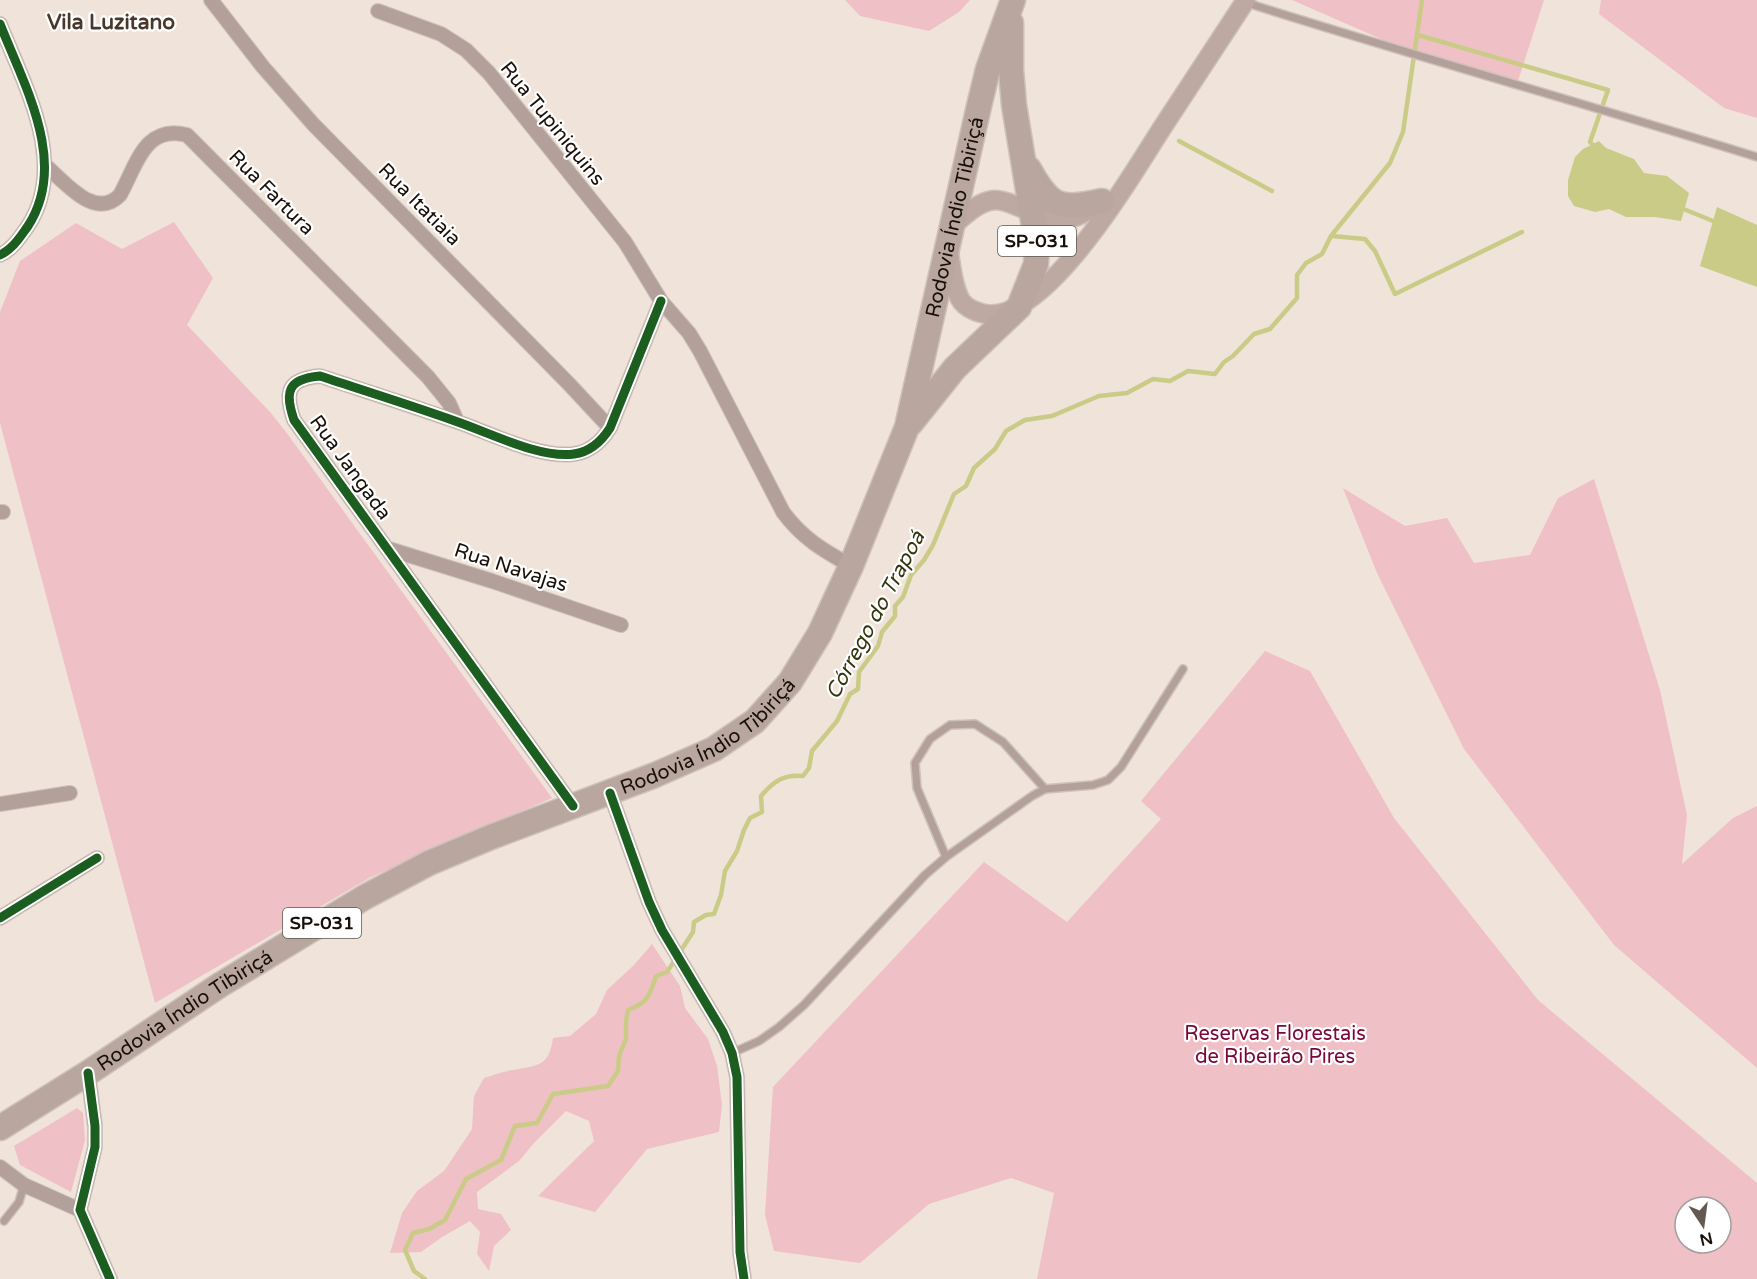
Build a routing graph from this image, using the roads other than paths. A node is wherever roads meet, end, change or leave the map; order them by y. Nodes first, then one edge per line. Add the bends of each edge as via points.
1 (211, 0) edge
2 (1246, 1) edge
3 (1012, 5) edge
4 (378, 11) dead end
5 (0, 24) edge
6 (1021, 154) junction
7 (1757, 157) edge
8 (45, 165) junction
9 (1127, 181) junction
10 (1101, 201) junction
11 (1033, 213) junction
12 (949, 237) junction
13 (0, 255) edge
14 (661, 301) junction
15 (1019, 307) junction
16 (456, 421) junction
17 (907, 427) junction
18 (610, 429) junction
19 (388, 549) junction
20 (851, 566) junction
21 (621, 625) dead end
22 (1184, 669) dead end
23 (1045, 789) junction
24 (70, 793) dead end
25 (610, 793) junction
26 (0, 804) edge
27 (573, 806) junction
28 (946, 857) junction
29 (97, 858) dead end
30 (0, 918) edge
31 (732, 1053) junction
32 (88, 1073) junction
33 (0, 1128) edge
34 (0, 1167) edge
35 (24, 1185) junction
36 (80, 1210) junction
37 (4, 1221) dead end
38 (110, 1279) edge
39 (744, 1279) edge

1 - 18 street, Rua Itatiaia via 313,124
2 - 7 lane via 1399,51
2 - 9 main road
3 - 6 highway, Rodovia Índio Tibiriçá / SP-031 via 1011,70
3 - 12 highway, Rodovia Índio Tibiriçá / SP-031 via 988,69
4 - 14 street, Rua Tupiniquins via 441,34 466,50 489,73 625,242
5 - 8 street via 40,130
6 - 10 highway via 1050,200 1064,206
6 - 11 highway, Rodovia Índio Tibiriçá / SP-031
8 - 13 street via 32,219 18,241
8 - 16 street, Rua Fartura via 87,200 106,205 120,195 151,140 175,132 188,135 428,377 449,403
9 - 10 main road
9 - 15 main road via 1086,243
10 - 11 main road via 1086,213 1062,221
11 - 12 main road via 994,200 981,204
11 - 15 highway, Rodovia Índio Tibiriçá / SP-031 via 1036,264
12 - 15 main road via 956,290 962,302 971,310 992,315
12 - 17 highway, Rodovia Índio Tibiriçá / SP-031
14 - 18 street
14 - 20 street, Rua Tupiniquins via 700,351 783,512 813,544
15 - 17 highway, Rodovia Índio Tibiriçá / SP-031 via 955,368
16 - 18 street, Rua Jangada via 557,455 593,448
16 - 19 street, Rua Jangada via 320,376 304,378 288,394 294,420
17 - 20 highway, Rodovia Índio Tibiriçá / SP-031
19 - 21 street, Rua Navajas
19 - 27 street, Rua Jangada
20 - 25 highway, Rodovia Índio Tibiriçá / SP-031 via 820,633 790,682 755,721 714,749
22 - 23 lane via 1121,767 1108,780
23 - 28 lane
23 - 28 lane via 1003,742 975,724 950,725 930,739 915,763 917,788
24 - 26 street
25 - 27 highway, Rodovia Índio Tibiriçá / SP-031
25 - 31 street via 662,930
27 - 32 highway, Rodovia Índio Tibiriçá / SP-031 via 429,863 364,897 220,985
28 - 31 lane via 804,1005 759,1041
29 - 30 street
31 - 39 street via 737,1077 740,1252
32 - 33 highway, Rodovia Índio Tibiriçá / SP-031
32 - 36 street via 95,1147
34 - 35 street
35 - 36 street
35 - 37 lane via 19,1202
36 - 38 street

